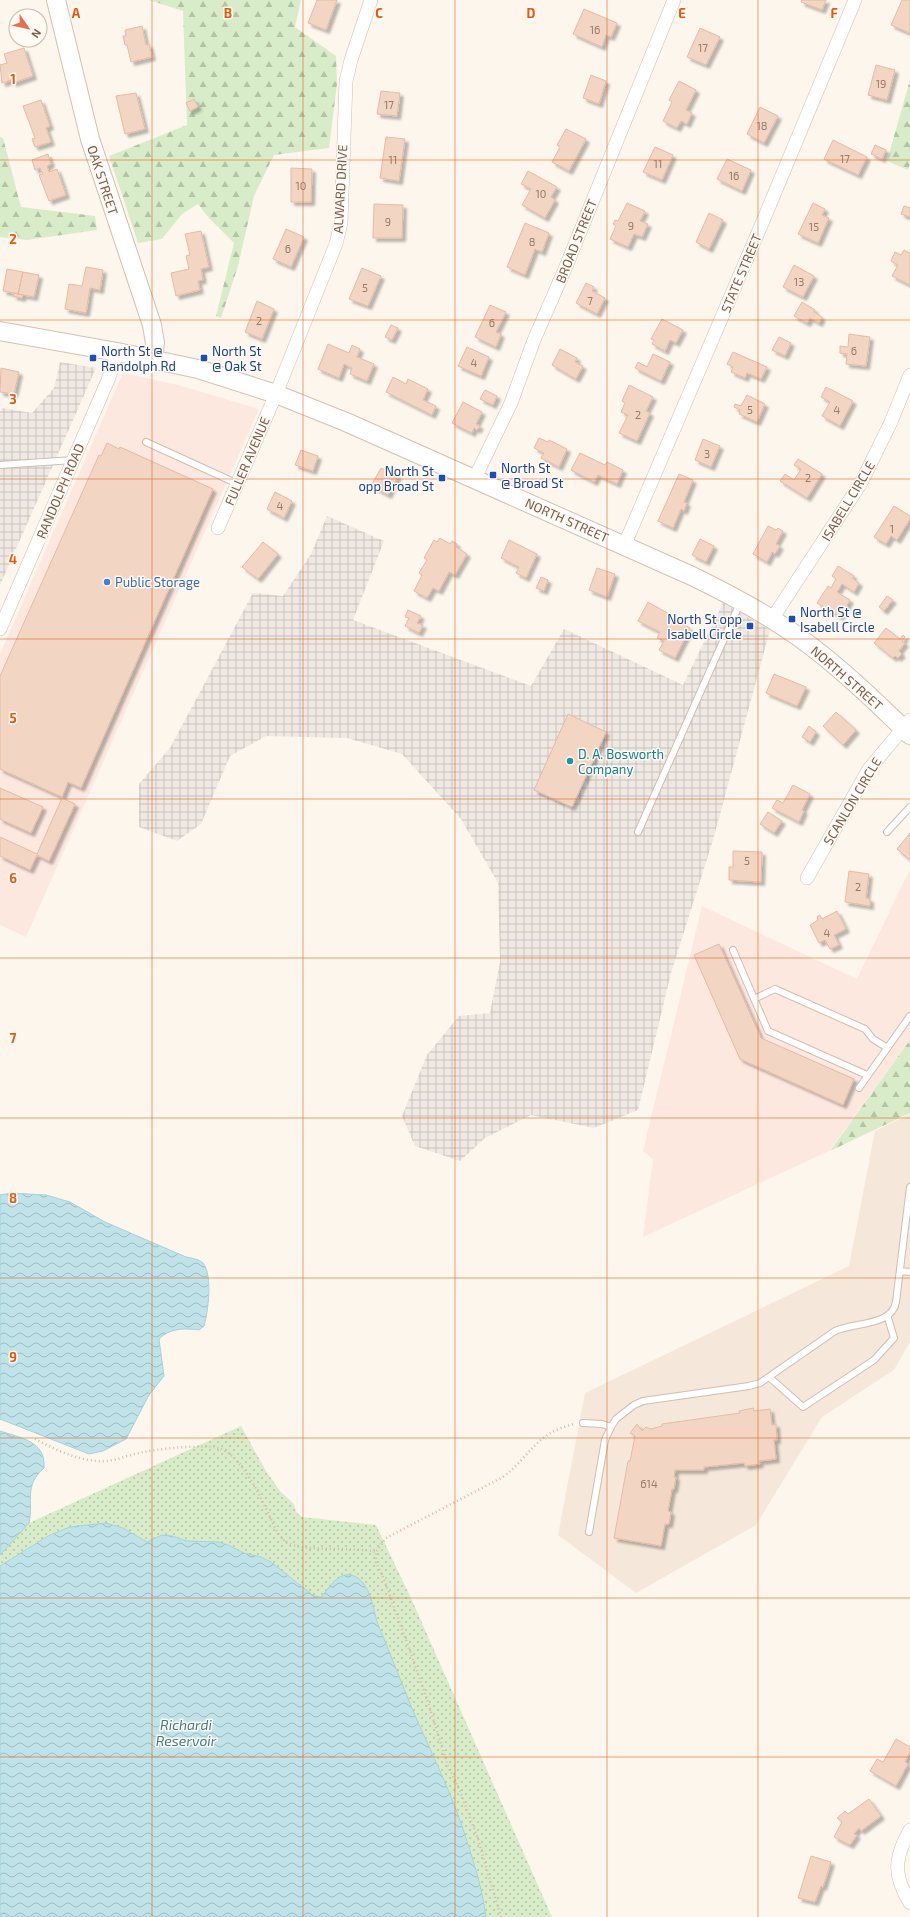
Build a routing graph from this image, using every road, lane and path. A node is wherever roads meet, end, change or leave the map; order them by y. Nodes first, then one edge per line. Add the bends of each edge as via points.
1 (56, 0) edge
2 (371, 0) edge
3 (674, 0) edge
4 (855, 0) edge
5 (0, 331) edge
6 (117, 352) junction
7 (153, 359) junction
8 (910, 375) edge
9 (276, 394) junction
10 (146, 442) dead end
11 (73, 460) junction
12 (0, 465) edge
13 (474, 480) junction
14 (238, 484) junction
15 (218, 528) dead end
16 (624, 546) junction
17 (741, 601) junction
18 (772, 620) junction
19 (0, 629) edge
20 (908, 728) edge
21 (910, 807) edge
22 (638, 832) dead end
23 (887, 832) dead end
24 (806, 878) dead end
25 (732, 950) dead end
26 (754, 999) junction
27 (910, 1016) edge
28 (886, 1047) junction
29 (867, 1075) junction
30 (859, 1088) dead end
31 (910, 1187) edge
32 (900, 1271) junction
33 (910, 1272) edge
34 (888, 1318) junction
35 (769, 1377) junction
36 (583, 1423) joint
37 (610, 1427) junction
38 (35, 1439) dead end
39 (589, 1532) dead end
40 (376, 1552) junction
41 (910, 1830) edge
42 (910, 1903) edge
43 (501, 1917) edge

1 - 7 main road, OAK STREET via 90,139 152,325 155,343
2 - 9 street, ALWARD DRIVE via 347,76 338,239
3 - 13 street, BROAD STREET via 573,251 534,340 511,403
4 - 16 street, STATE STREET
5 - 6 main road, NORTH STREET
6 - 7 main road, NORTH STREET
6 - 11 street, RANDOLPH ROAD via 108,380
7 - 9 main road, NORTH STREET via 198,369
8 - 18 street, ISABELL CIRCLE via 891,422 861,483
9 - 13 main road, NORTH STREET via 346,422
9 - 14 street, FULLER AVENUE
10 - 14 lane
11 - 12 lane
11 - 19 street, RANDOLPH ROAD
13 - 16 main road, NORTH STREET
14 - 15 street, FULLER AVENUE
16 - 17 main road, NORTH STREET
17 - 18 main road, NORTH STREET
17 - 22 lane
18 - 20 main road, NORTH STREET via 834,664
20 - 24 street, SCANLON CIRCLE via 869,769
21 - 23 lane
25 - 26 lane
26 - 28 lane via 775,989 865,1029 873,1040
26 - 29 lane via 768,1031
27 - 28 lane
28 - 29 lane
29 - 30 lane
31 - 32 lane
32 - 33 lane
32 - 34 lane via 895,1308
34 - 35 lane via 835,1331
34 - 35 lane via 894,1338 874,1360 803,1407
35 - 37 lane via 749,1386 643,1401 625,1411
36 - 37 lane
36 - 40 path via 556,1430 540,1439 503,1477 386,1538
37 - 39 lane
38 - 40 path via 68,1454 99,1461 149,1451 217,1448 230,1454 239,1463 285,1541 297,1546
40 - 43 path via 376,1562 426,1696 448,1766 478,1839
41 - 42 street via 901,1847 897,1866 901,1886

